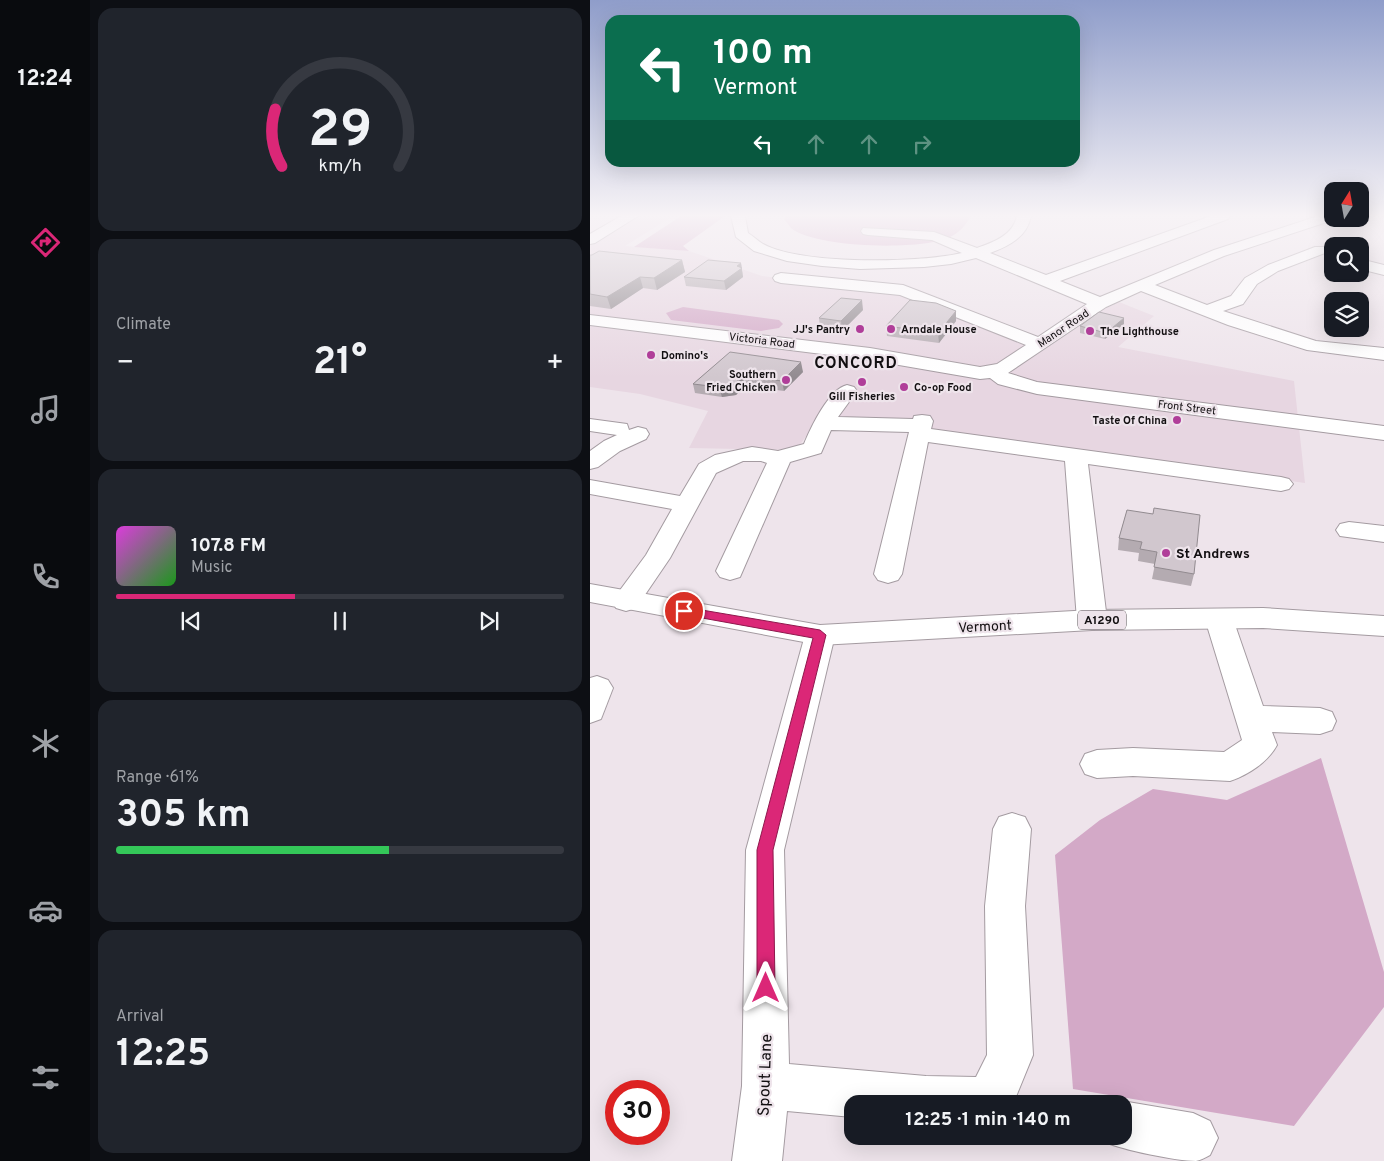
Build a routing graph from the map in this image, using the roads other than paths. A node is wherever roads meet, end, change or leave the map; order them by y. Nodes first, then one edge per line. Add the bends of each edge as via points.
1 (1018, 270) edge
2 (1074, 270) edge
3 (1179, 270) edge
4 (1269, 270) edge
5 (1371, 270) edge
6 (1383, 277) edge
7 (781, 278) dead end
8 (1045, 281) junction
9 (1142, 286) junction
10 (1100, 303) junction
11 (1207, 311) junction
12 (590, 320) edge
13 (1039, 344) junction
14 (1384, 354) edge
15 (994, 372) junction
16 (846, 391) dead end
17 (824, 423) junction
18 (590, 425) edge
19 (921, 427) junction
20 (1384, 433) edge
21 (1076, 455) junction
22 (776, 459) junction
23 (590, 462) edge
24 (1281, 484) dead end
25 (590, 487) edge
26 (688, 505) junction
27 (1349, 530) dead end
28 (1384, 534) edge
29 (730, 571) dead end
30 (888, 574) dead end
31 (590, 593) edge
32 (626, 601) junction
33 (1220, 619) junction
34 (1092, 620) junction
35 (1384, 626) edge
36 (820, 635) junction
37 (1252, 718) junction
38 (1320, 721) dead end
39 (1097, 764) dead end
40 (1012, 829) dead end
41 (766, 1086) junction
42 (869, 1095) edge
43 (998, 1095) edge
44 (1132, 1127) edge
45 (1193, 1138) dead end
46 (757, 1161) edge

1 - 8 street
2 - 8 street
3 - 9 street, Manor Road
4 - 11 street via 1251,281 1237,300
5 - 6 street
7 - 13 street via 903,290
8 - 10 street
9 - 10 street, Manor Road
9 - 11 street
10 - 13 street, Manor Road
11 - 14 street via 1314,346
12 - 15 street, Victoria Road via 870,354 980,373
13 - 15 street, Manor Road
15 - 20 street, Front Street via 1005,380 1037,388
16 - 17 street
17 - 19 street
17 - 22 street via 813,448
18 - 23 street via 628,432
19 - 21 street
19 - 30 street
21 - 24 street
21 - 34 street
22 - 26 street via 744,454 719,461 708,469
22 - 29 street via 779,461
25 - 26 street
26 - 32 street via 657,558
27 - 28 street
31 - 32 street, Vermont / A1290
32 - 36 street, Vermont / A1290
33 - 34 street, Vermont / A1290
33 - 35 street, Vermont / A1290 via 1263,618
33 - 37 street
34 - 36 street, Vermont / A1290
36 - 41 street, Spout Lane via 765,850
37 - 38 street
37 - 39 street via 1260,745 1230,767 1133,762
40 - 43 street via 1005,906 1010,1055 999,1082
41 - 42 street
41 - 46 street, Spout Lane
44 - 45 street

